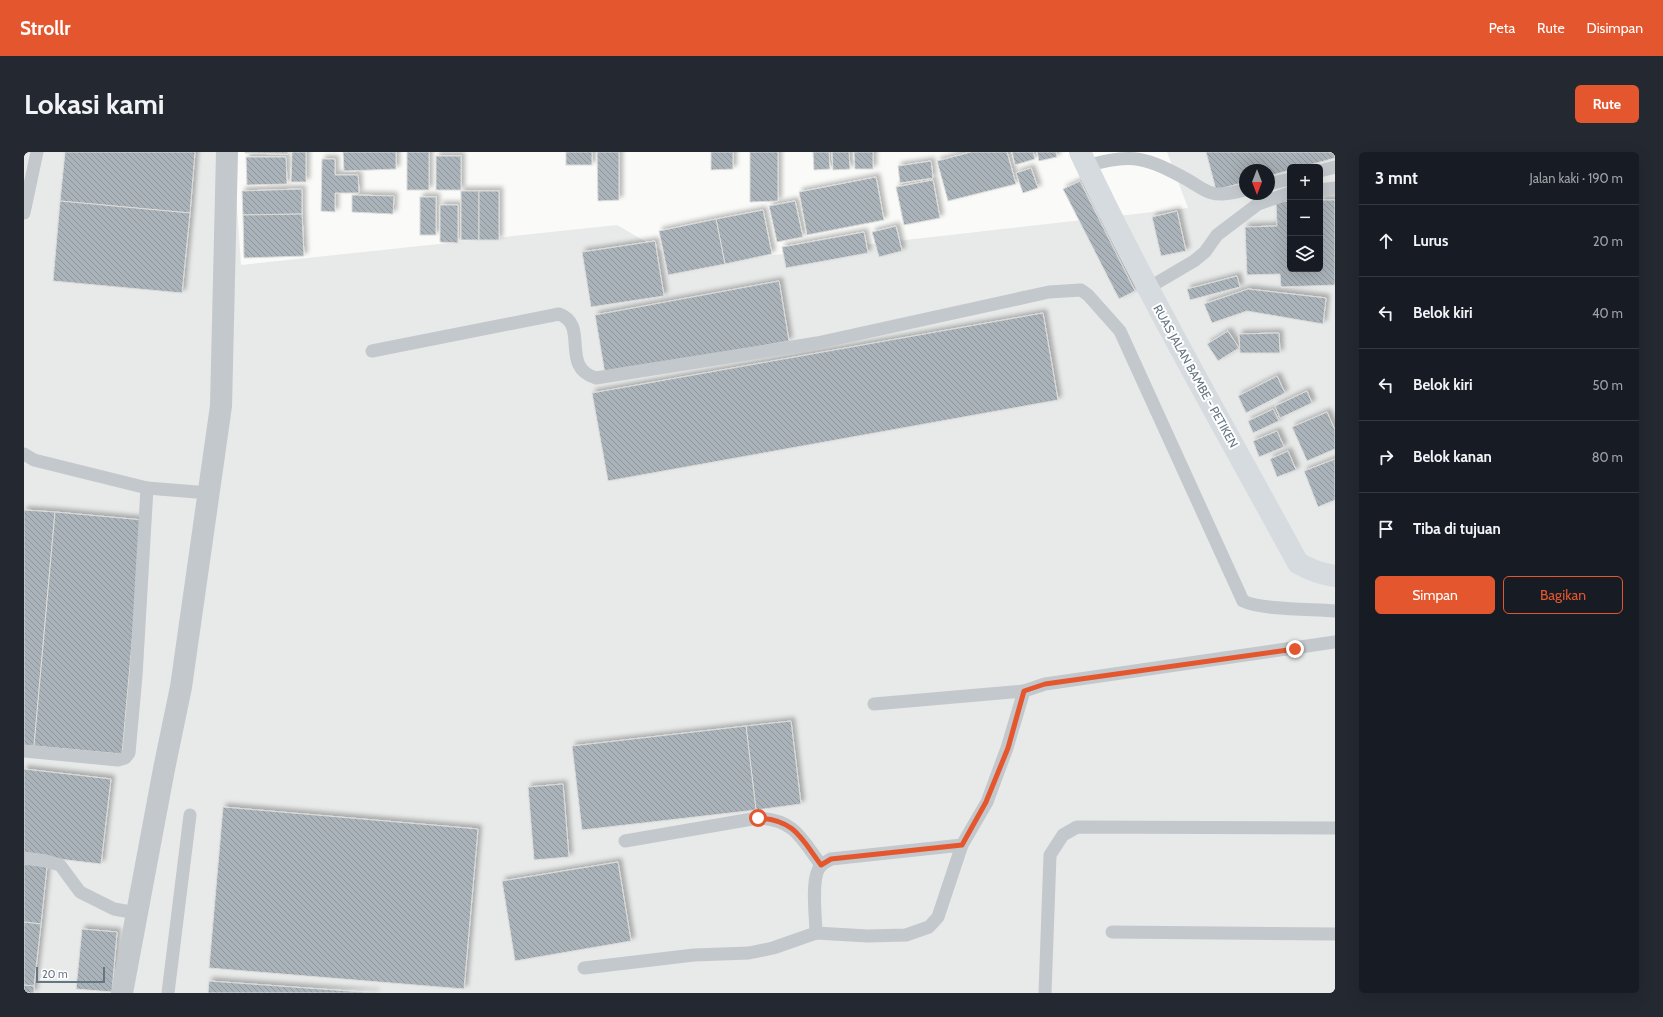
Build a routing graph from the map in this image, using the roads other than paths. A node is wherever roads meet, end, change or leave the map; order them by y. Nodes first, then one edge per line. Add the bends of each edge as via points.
1 (37, 152) edge
2 (227, 152) edge
3 (1084, 159) edge
4 (1335, 168) edge
5 (1323, 170) edge
6 (1287, 180) edge
7 (1275, 183) edge
8 (1335, 188) edge
9 (1323, 190) edge
10 (1239, 192) edge
11 (1287, 194) edge
12 (24, 213) edge
13 (1148, 288) junction
14 (372, 351) dead end
15 (24, 454) edge
16 (147, 488) junction
17 (209, 493) junction
18 (1335, 576) edge
19 (1335, 611) edge
20 (1335, 642) edge
21 (1024, 691) junction
22 (874, 704) dead end
23 (24, 751) edge
24 (190, 815) dead end
25 (1335, 828) edge
26 (624, 841) dead end
27 (962, 845) junction
28 (24, 858) edge
29 (821, 865) junction
30 (137, 912) junction
31 (1112, 932) dead end
32 (816, 933) junction
33 (1335, 934) edge
34 (584, 968) dead end
35 (122, 993) edge
36 (168, 993) edge
37 (1045, 993) edge

1 - 12 lane
2 - 17 street via 221,406
3 - 10 lane via 1129,156 1151,160 1212,193 1225,195
3 - 13 main road, RUAS JALAN BAMBE - PETIKEN
4 - 5 lane
6 - 7 lane
8 - 9 lane
11 - 13 lane via 1258,204 1217,235 1205,252 1194,261
13 - 18 main road, RUAS JALAN BAMBE - PETIKEN via 1298,563 1314,571
14 - 19 lane via 559,314 572,326 578,368 587,376 596,378 817,343 1048,292 1081,290 1120,331 1243,601 1273,607
15 - 16 lane via 34,460
16 - 17 lane
16 - 23 lane via 129,753 118,760
17 - 30 street via 181,687
20 - 21 lane via 1045,684
21 - 22 lane
21 - 27 lane via 1008,748 986,802
24 - 36 lane
25 - 37 lane via 1077,827 1063,835 1050,855
26 - 29 lane via 758,818 775,819 794,829
27 - 29 lane via 831,859
27 - 32 lane via 938,918 929,927 906,935
28 - 30 lane via 60,865 80,892 114,910
29 - 32 lane via 815,880
30 - 35 street
31 - 33 lane
32 - 34 lane via 773,948 748,953 694,955

